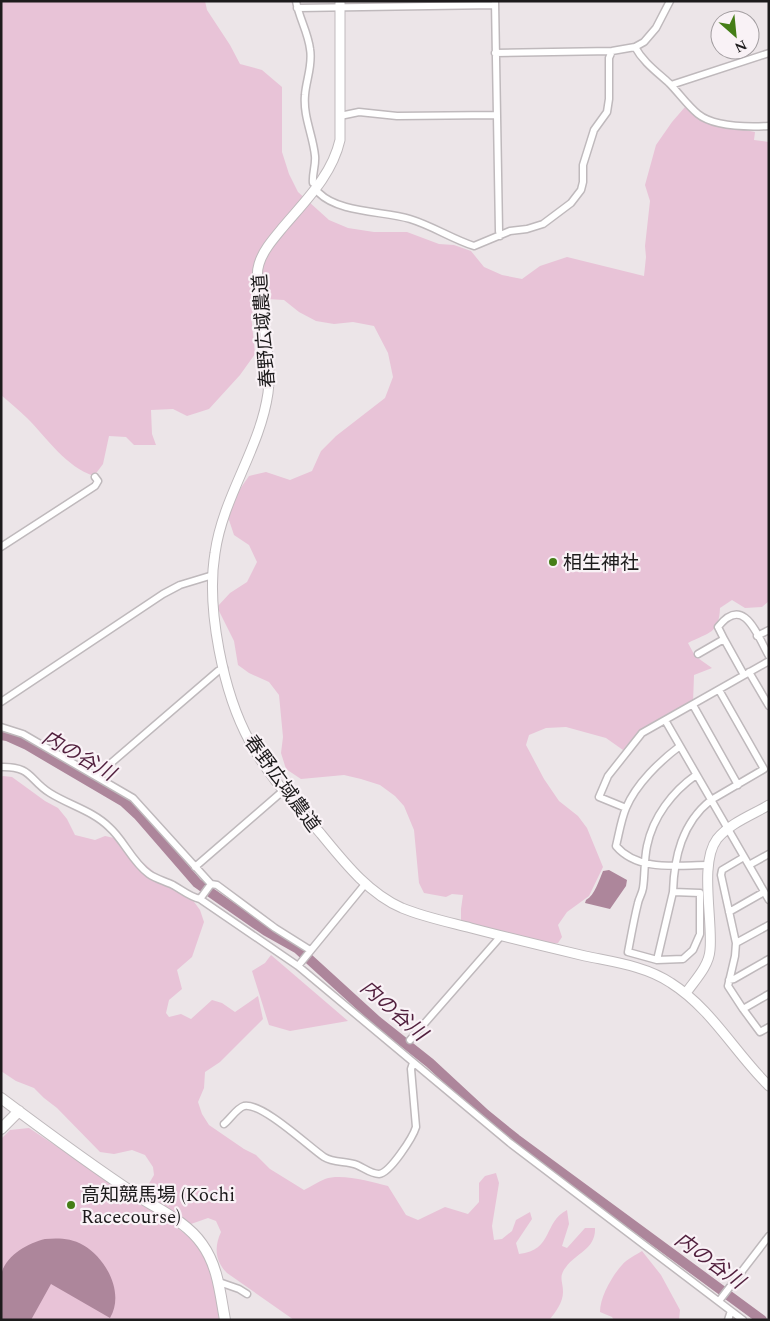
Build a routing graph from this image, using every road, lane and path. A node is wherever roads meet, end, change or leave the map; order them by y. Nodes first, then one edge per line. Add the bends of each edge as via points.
1 (670, 1) edge
2 (495, 3) edge
3 (340, 4) edge
4 (297, 5) edge
5 (635, 47) junction
6 (612, 51) junction
7 (495, 53) junction
8 (769, 53) edge
9 (671, 85) junction
10 (497, 115) junction
11 (340, 116) junction
12 (769, 126) edge
13 (313, 183) dead end
14 (319, 193) dead end
15 (500, 236) junction
16 (95, 477) dead end
17 (1, 547) edge
18 (213, 575) junction
19 (769, 630) edge
20 (758, 636) junction
21 (724, 639) junction
22 (698, 654) dead end
23 (769, 656) edge
24 (769, 662) edge
25 (224, 668) junction
26 (747, 674) junction
27 (719, 690) junction
28 (767, 698) edge
29 (1, 702) edge
30 (693, 705) junction
31 (769, 706) edge
32 (665, 720) junction
33 (1, 727) edge
34 (680, 746) junction
35 (1, 767) edge
36 (696, 775) junction
37 (96, 776) junction
38 (738, 784) junction
39 (284, 790) junction
40 (711, 800) junction
41 (769, 805) edge
42 (626, 808) junction
43 (728, 829) junction
44 (769, 854) edge
45 (744, 857) junction
46 (645, 864) junction
47 (676, 865) junction
48 (708, 865) junction
49 (749, 865) junction
50 (196, 867) junction
51 (366, 883) junction
52 (210, 886) junction
53 (673, 892) junction
54 (764, 892) junction
55 (201, 897) junction
56 (769, 900) edge
57 (729, 912) junction
58 (769, 925) edge
59 (501, 936) junction
60 (736, 943) junction
61 (310, 951) junction
62 (769, 959) edge
63 (657, 960) junction
64 (299, 964) junction
65 (729, 980) junction
66 (686, 993) junction
67 (769, 994) edge
68 (743, 1009) junction
69 (769, 1027) edge
70 (410, 1040) dead end
71 (413, 1063) junction
72 (769, 1086) edge
73 (1, 1098) edge
74 (19, 1111) junction
75 (224, 1124) dead end
76 (1, 1129) edge
77 (769, 1236) edge
78 (219, 1282) junction
79 (247, 1294) dead end
80 (720, 1300) junction
81 (731, 1311) junction
82 (225, 1320) edge
83 (728, 1320) edge
84 (743, 1320) edge

1 - 5 street via 656,28
2 - 3 street
2 - 7 street
3 - 4 street
3 - 11 street, 春野広域農道
4 - 13 street via 311,51 305,95 306,117 315,157
5 - 6 street
5 - 9 street via 639,55
6 - 7 street
6 - 15 street via 607,112 594,130 583,164 581,190 571,203 543,224
7 - 10 street
8 - 9 street
9 - 12 street via 699,115 745,127
10 - 11 street via 397,116 359,112
10 - 15 street
11 - 18 street, 春野広域農道 via 340,140 330,169 274,238 259,264 269,388 259,433 220,526
14 - 15 street via 326,200 409,218 474,246
16 - 17 street via 98,481 95,486
18 - 25 street, 春野広域農道 via 215,626
18 - 29 street via 163,594
19 - 20 street
20 - 21 street via 749,620 734,614 718,627
20 - 23 street
21 - 22 street
21 - 26 street
24 - 26 street
25 - 37 street
25 - 39 street, 春野広域農道 via 228,690 249,740
26 - 27 street
26 - 28 street
27 - 30 street
27 - 38 street via 764,769
28 - 31 street
30 - 32 street
30 - 38 street
32 - 34 street
32 - 42 street via 642,733 608,776 600,797
33 - 37 street via 23,734
34 - 36 street
34 - 42 street via 653,770
35 - 55 street via 28,772 48,792 109,826 149,874 193,898
36 - 40 street
36 - 46 street via 670,798 659,815 647,846
37 - 50 street via 140,804
38 - 40 street
39 - 50 street
39 - 51 street, 春野広域農道
40 - 43 street
40 - 47 street via 683,834
41 - 43 street
42 - 46 street via 616,846
43 - 45 street
43 - 48 street via 711,850
44 - 49 street
45 - 49 street
45 - 57 street via 722,870
46 - 47 street
46 - 63 street via 643,890 628,952
47 - 48 street
47 - 53 street
48 - 66 street via 710,951 705,966
49 - 54 street
50 - 52 street
51 - 59 street, 春野広域農道 via 397,906
51 - 61 street
52 - 55 street
52 - 61 street via 217,885
53 - 63 street
53 - 63 street via 700,893 700,934 693,950 683,959
54 - 56 street
54 - 57 street
55 - 64 street
57 - 60 street
58 - 60 street
59 - 66 street, 春野広域農道 via 641,969 668,980
59 - 70 street
60 - 65 street
61 - 64 street
62 - 65 street
64 - 71 street
65 - 68 street via 729,990
66 - 72 street, 春野広域農道
67 - 68 street
68 - 69 street via 760,1032
71 - 75 street via 416,1127 387,1171 379,1174 357,1165 326,1159 294,1132 254,1107 239,1109
71 - 80 street via 554,1178
73 - 74 main road
74 - 76 main road
74 - 78 main road via 189,1230 206,1249
77 - 80 street
78 - 79 street
78 - 82 main road
80 - 81 street
81 - 83 street
81 - 84 street

